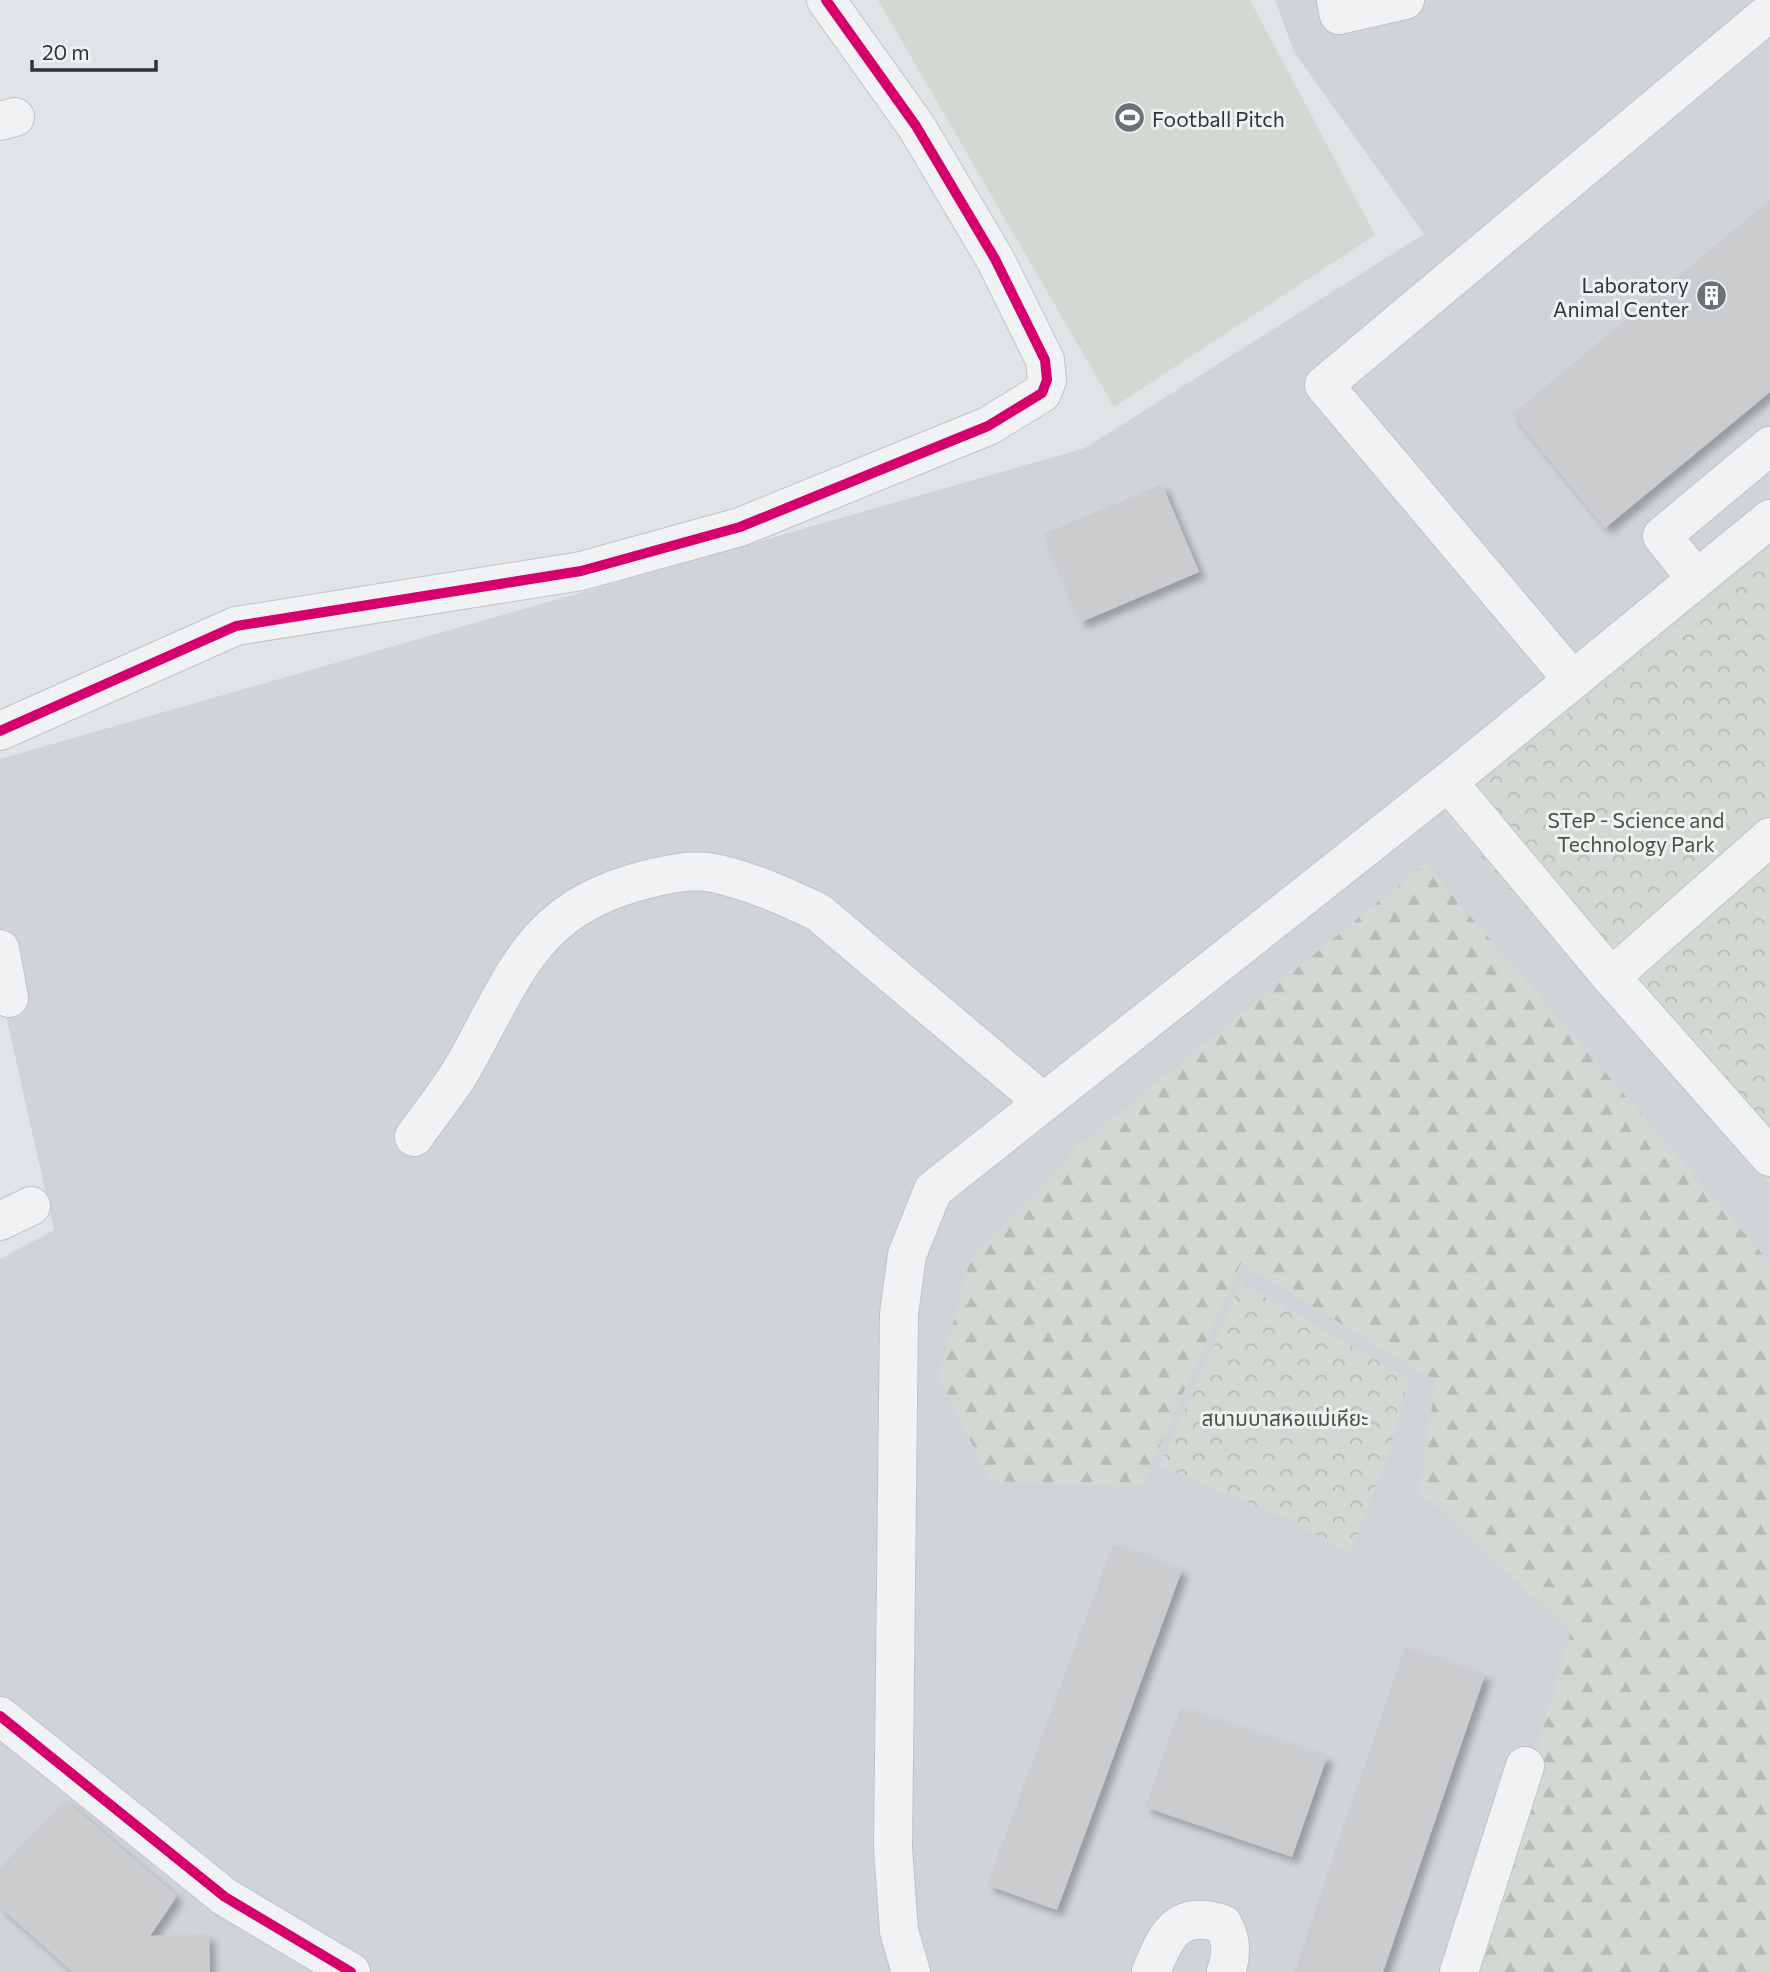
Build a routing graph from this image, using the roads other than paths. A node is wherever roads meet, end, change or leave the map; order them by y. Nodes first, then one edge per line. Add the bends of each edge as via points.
1 (826, 0) edge
2 (1336, 0) edge
3 (1405, 0) edge
4 (1770, 12) edge
5 (1770, 446) edge
6 (1770, 519) edge
7 (1696, 578) junction
8 (1572, 680) junction
9 (0, 731) edge
10 (1448, 782) junction
11 (1770, 837) edge
12 (0, 949) edge
13 (1611, 977) junction
14 (9, 998) dead end
15 (1042, 1101) junction
16 (414, 1137) dead end
17 (1770, 1157) edge
18 (0, 1716) edge
19 (1525, 1766) dead end
20 (351, 1972) edge
21 (911, 1972) edge
22 (1151, 1972) edge
23 (1226, 1972) edge
24 (1459, 1972) edge

1 - 9 street via 916,127 995,259 1045,360 1047,380 1042,393 988,426 740,527 581,571 236,626
2 - 3 street via 1339,15
4 - 8 street via 1324,385
5 - 7 street via 1662,537
6 - 7 street
7 - 8 street
8 - 10 street
10 - 13 street
10 - 15 street
11 - 13 street
12 - 14 street
13 - 17 street
15 - 16 street via 818,912 716,873 673,872 619,887 577,906 537,941 505,985 470,1056
15 - 21 street via 933,1189 906,1255 899,1314 893,1848 899,1931
18 - 20 street via 225,1897
19 - 24 street
22 - 23 street via 1175,1926 1206,1919 1223,1924 1230,1937

